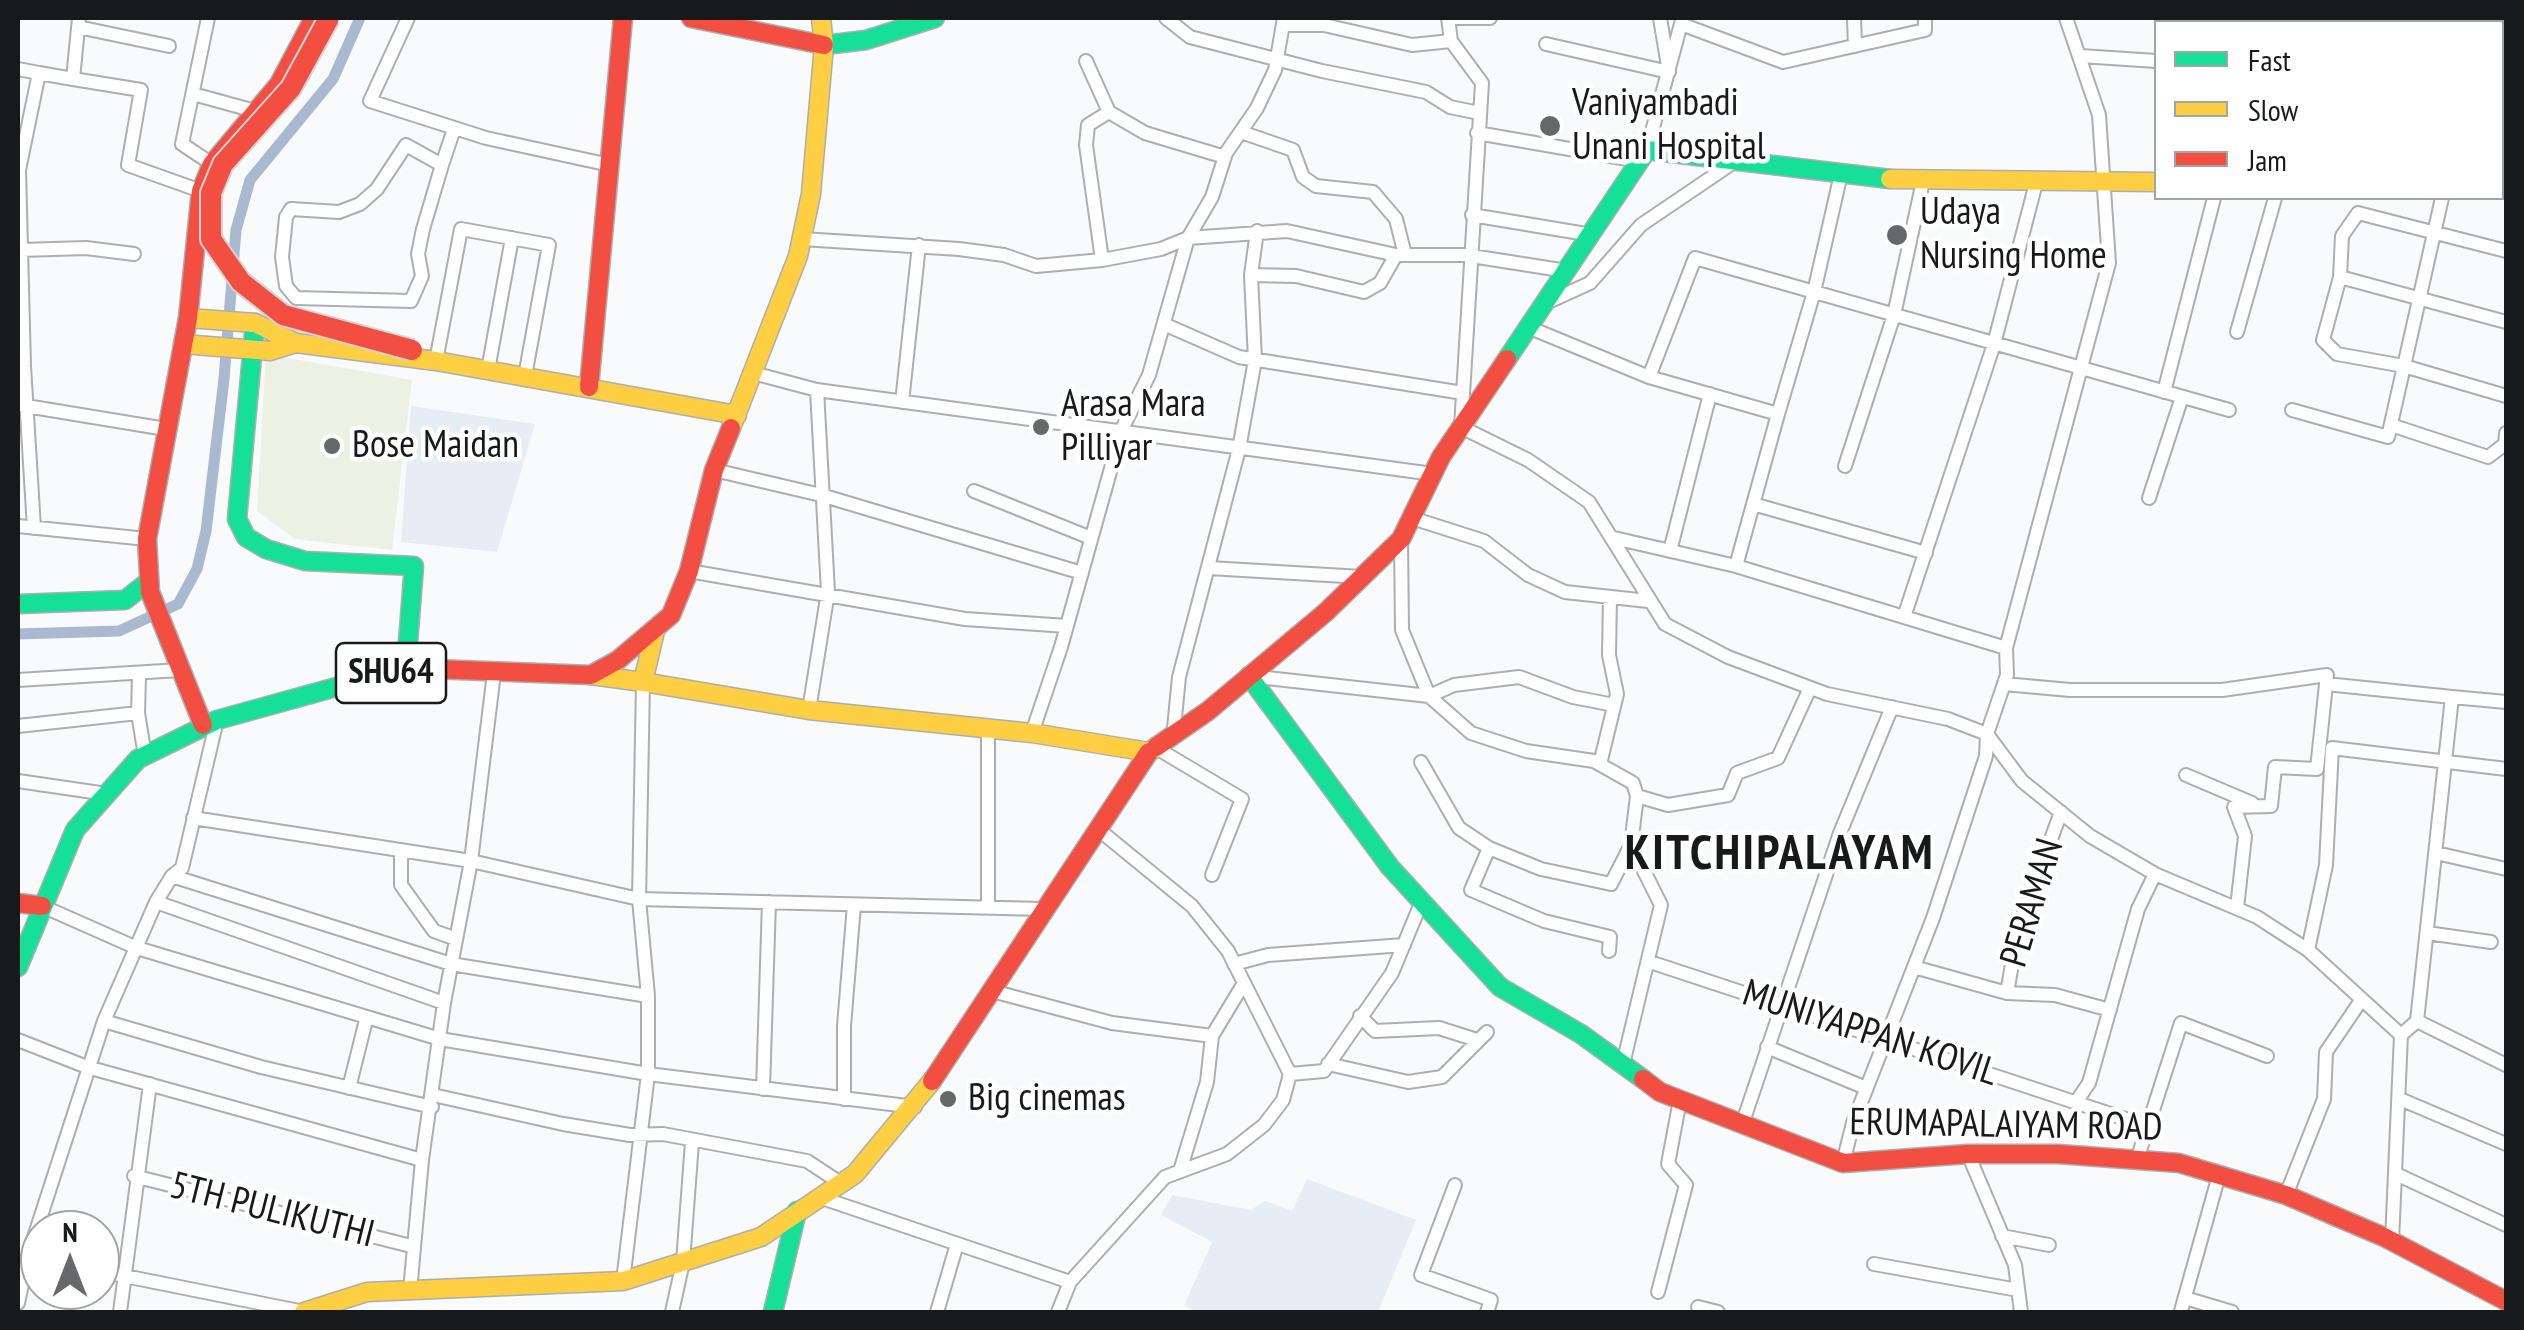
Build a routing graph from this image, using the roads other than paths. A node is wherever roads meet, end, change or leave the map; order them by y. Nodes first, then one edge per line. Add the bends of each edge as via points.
1 (208, 18) edge
2 (314, 18) edge
3 (329, 18) edge
4 (408, 18) edge
5 (623, 18) edge
6 (691, 18) edge
7 (822, 18) edge
8 (935, 18) edge
9 (1166, 18) edge
10 (1451, 18) edge
11 (1490, 18) edge
12 (1660, 18) edge
13 (1854, 18) edge
14 (1925, 18) edge
15 (2066, 18) edge
16 (1283, 20) edge
17 (1682, 21) edge
18 (79, 22) edge
19 (1451, 41) junction
20 (1546, 44) dead end
21 (824, 45) junction
22 (169, 46) dead end
23 (1855, 46) junction
24 (2080, 56) junction
25 (1277, 58) junction
26 (1086, 60) dead end
27 (2154, 61) edge
28 (18, 69) edge
29 (1669, 72) junction
30 (39, 73) junction
31 (73, 80) junction
32 (193, 94) junction
33 (255, 111) junction
34 (1109, 112) junction
35 (1479, 114) junction
36 (454, 129) junction
37 (1241, 132) junction
38 (1477, 133) junction
39 (1643, 156) junction
40 (1225, 157) junction
41 (1734, 162) junction
42 (212, 164) junction
43 (610, 164) junction
44 (442, 165) junction
45 (1841, 174) junction
46 (1923, 181) junction
47 (2036, 182) junction
48 (2105, 182) junction
49 (2154, 182) edge
50 (200, 190) junction
51 (2213, 200) edge
52 (2274, 200) edge
53 (2442, 200) edge
54 (19, 205) edge
55 (1472, 215) junction
56 (1258, 232) junction
57 (2434, 232) junction
58 (1592, 235) junction
59 (512, 238) junction
60 (1188, 238) junction
61 (802, 239) junction
62 (918, 245) junction
63 (21, 250) junction
64 (2506, 251) edge
65 (134, 254) dead end
66 (1400, 255) junction
67 (1469, 256) junction
68 (1102, 260) junction
69 (1567, 272) junction
70 (1251, 274) junction
71 (2340, 277) junction
72 (286, 286) junction
73 (1814, 292) junction
74 (20, 294) edge
75 (2420, 297) junction
76 (1544, 305) junction
77 (1894, 315) junction
78 (190, 318) junction
79 (2506, 322) edge
80 (255, 323) junction
81 (1166, 325) junction
82 (1528, 326) junction
83 (2237, 332) dead end
84 (296, 343) junction
85 (188, 344) junction
86 (1994, 344) junction
87 (250, 349) junction
88 (412, 350) dead end
89 (1255, 360) junction
90 (436, 361) junction
91 (2404, 366) junction
92 (2080, 368) junction
93 (488, 370) junction
94 (753, 374) junction
95 (525, 376) junction
96 (1649, 377) junction
97 (589, 387) junction
98 (817, 390) junction
99 (2164, 392) junction
100 (1463, 393) junction
101 (1710, 394) junction
102 (2506, 396) edge
103 (2182, 397) junction
104 (902, 402) junction
105 (22, 405) edge
106 (2228, 410) dead end
107 (2292, 410) dead end
108 (1778, 414) junction
109 (736, 415) junction
110 (2391, 425) junction
111 (1461, 427) junction
112 (166, 429) junction
113 (1122, 429) junction
114 (2506, 434) edge
115 (1239, 448) junction
116 (23, 454) edge
117 (1845, 466) dead end
118 (714, 470) junction
119 (1433, 474) junction
120 (974, 491) dead end
121 (821, 495) junction
122 (2149, 498) dead end
123 (1753, 504) junction
124 (1412, 518) junction
125 (18, 526) edge
126 (34, 528) junction
127 (146, 538) junction
128 (1092, 538) junction
129 (1614, 538) junction
130 (1401, 539) junction
131 (1670, 551) junction
132 (1926, 553) junction
133 (1736, 566) junction
134 (1208, 568) junction
135 (688, 571) junction
136 (1082, 573) junction
137 (1362, 576) junction
138 (149, 587) junction
139 (828, 592) junction
140 (1610, 597) junction
141 (1648, 601) junction
142 (18, 604) edge
143 (1904, 617) junction
144 (1067, 626) junction
145 (656, 631) junction
146 (2006, 648) junction
147 (176, 661) junction
148 (406, 668) junction
149 (494, 674) junction
150 (592, 674) junction
151 (139, 676) junction
152 (1249, 676) junction
153 (18, 680) edge
154 (643, 682) junction
155 (2004, 684) junction
156 (2326, 684) junction
157 (1810, 688) junction
158 (1429, 696) junction
159 (2452, 697) junction
160 (2506, 702) edge
161 (1614, 705) junction
162 (1892, 708) junction
163 (809, 710) junction
164 (138, 713) junction
165 (210, 722) junction
166 (18, 726) edge
167 (988, 728) junction
168 (1032, 733) junction
169 (1987, 734) junction
170 (1160, 746) junction
171 (145, 756) junction
172 (1420, 762) dead end
173 (2446, 763) junction
174 (1600, 764) junction
175 (2506, 768) edge
176 (2186, 774) dead end
177 (18, 781) edge
178 (107, 794) junction
179 (1637, 796) junction
180 (2259, 806) junction
181 (2061, 812) junction
182 (193, 818) junction
183 (1098, 829) junction
184 (1630, 846) junction
185 (1489, 848) junction
186 (401, 850) junction
187 (2436, 853) junction
188 (471, 861) junction
189 (2506, 869) edge
190 (2155, 874) junction
191 (1212, 875) dead end
192 (172, 876) junction
193 (639, 900) junction
194 (1422, 901) junction
195 (156, 902) junction
196 (769, 902) junction
197 (18, 903) edge
198 (854, 904) junction
199 (42, 906) junction
200 (988, 908) junction
201 (2237, 908) junction
202 (1042, 909) junction
203 (2427, 933) junction
204 (456, 940) junction
205 (2491, 942) dead end
206 (1404, 946) junction
207 (137, 948) junction
208 (2308, 950) junction
209 (1608, 951) dead end
210 (1650, 962) junction
211 (451, 964) junction
212 (1234, 964) junction
213 (18, 967) edge
214 (1914, 967) junction
215 (1244, 983) junction
216 (992, 992) junction
217 (2007, 993) junction
218 (648, 996) junction
219 (2362, 999) junction
220 (444, 1003) junction
221 (1780, 1004) junction
222 (2110, 1010) junction
223 (1360, 1016) junction
224 (366, 1020) junction
225 (104, 1021) junction
226 (2417, 1021) junction
227 (2401, 1035) junction
228 (1212, 1036) junction
229 (1886, 1038) junction
230 (440, 1039) junction
231 (18, 1040) edge
232 (1767, 1047) junction
233 (2267, 1056) dead end
234 (1328, 1064) junction
235 (1623, 1064) junction
236 (2506, 1065) edge
237 (88, 1067) junction
238 (648, 1074) junction
239 (1290, 1074) junction
240 (150, 1084) junction
241 (349, 1088) junction
242 (762, 1088) junction
243 (1866, 1088) junction
244 (844, 1099) junction
245 (2400, 1099) junction
246 (1680, 1100) junction
247 (432, 1102) junction
248 (2076, 1102) junction
249 (915, 1108) junction
250 (1742, 1125) junction
251 (2148, 1126) junction
252 (641, 1135) junction
253 (692, 1142) junction
254 (2506, 1144) edge
255 (1968, 1154) junction
256 (422, 1160) junction
257 (2136, 1160) junction
258 (1842, 1164) junction
259 (1180, 1171) junction
260 (2396, 1174) junction
261 (2219, 1175) junction
262 (134, 1176) junction
263 (842, 1184) junction
264 (1455, 1185) dead end
265 (2286, 1195) junction
266 (822, 1198) junction
267 (43, 1210) edge
268 (797, 1211) junction
269 (2506, 1225) edge
270 (2002, 1236) junction
271 (2392, 1242) junction
272 (957, 1244) junction
273 (2049, 1245) dead end
274 (411, 1246) junction
275 (683, 1262) junction
276 (1874, 1264) dead end
277 (120, 1275) edge
278 (124, 1276) junction
279 (623, 1281) junction
280 (1070, 1282) junction
281 (2018, 1290) junction
282 (410, 1291) junction
283 (1658, 1292) dead end
284 (2506, 1301) edge
285 (2183, 1305) edge
286 (1698, 1306) dead end
287 (120, 1312) edge
288 (304, 1312) edge
289 (672, 1312) edge
290 (773, 1312) edge
291 (937, 1312) edge
292 (1060, 1312) edge
293 (1487, 1312) edge
294 (1718, 1312) edge
295 (2020, 1312) edge
296 (2232, 1312) edge

1 - 32 street
2 - 33 main road via 280,84
3 - 88 main road, bridge via 291,88 223,164 211,192 210,239 241,282 283,314
4 - 36 street via 370,101
5 - 43 main road
6 - 21 main road
7 - 21 main road
8 - 21 main road via 866,40
9 - 25 street via 1190,37
10 - 11 street
10 - 19 street
12 - 29 street
13 - 23 street
14 - 23 street via 1925,30
15 - 24 street
16 - 19 street via 1412,45
16 - 25 street
17 - 23 street via 1783,62
17 - 29 street
18 - 22 street
18 - 31 street
19 - 35 street via 1482,83
20 - 29 street
21 - 61 main road
24 - 27 street
24 - 48 street via 2099,116
25 - 35 street via 1426,92
25 - 37 street
26 - 34 street
28 - 30 street
29 - 39 street
30 - 31 street
30 - 54 street
31 - 50 street via 141,90 128,165
32 - 33 street
32 - 42 street via 182,144
33 - 42 main road
34 - 40 street via 1145,133
34 - 68 street via 1088,125 1086,144
35 - 38 street
36 - 43 street
36 - 44 street
37 - 40 street
37 - 66 street via 1293,150 1302,177 1316,186 1373,192 1396,219
38 - 39 street
38 - 55 street
39 - 41 main road
39 - 58 main road
40 - 60 street
41 - 45 main road
41 - 76 street via 1640,226 1590,283
42 - 50 main road
43 - 97 main road
44 - 72 street via 406,145 360,204 339,212 292,210 282,257
44 - 72 street via 418,254 422,276 411,300 313,302 296,298
45 - 46 main road
45 - 73 street
46 - 47 main road
46 - 77 street
47 - 48 main road
47 - 86 street
48 - 49 main road
48 - 92 street via 2108,263
50 - 78 main road
51 - 99 street
52 - 83 street
53 - 57 street
54 - 63 street
55 - 58 street
55 - 67 street
56 - 60 street
56 - 66 street
56 - 70 street
57 - 64 street
57 - 71 street via 2358,213 2342,236
57 - 75 street
58 - 69 main road
59 - 90 street via 460,229
59 - 93 street
59 - 95 street via 549,245
60 - 68 street
60 - 81 street
61 - 62 street
61 - 94 main road
62 - 68 street via 1004,255 1036,266
62 - 104 street
63 - 65 street
63 - 74 street
66 - 67 street
66 - 70 street via 1380,284 1364,292 1296,276
67 - 69 street
67 - 100 street
69 - 76 main road
70 - 89 street
71 - 75 street
71 - 91 street via 2323,340 2337,354
72 - 80 street
73 - 77 street
73 - 96 street via 1695,258
73 - 108 street
74 - 105 street
75 - 79 street
75 - 91 street
76 - 82 main road
77 - 86 street
77 - 117 street
78 - 80 main road
78 - 85 main road
80 - 84 main road
80 - 87 main road
81 - 89 street
81 - 113 street
82 - 96 street
82 - 111 main road
84 - 87 main road
84 - 90 main road
85 - 87 main road
85 - 112 main road
86 - 92 street
86 - 132 street
87 - 148 main road via 237,519 246,537 306,561 414,566
89 - 100 street
89 - 115 street
90 - 93 main road
91 - 102 street
91 - 110 street
92 - 99 street
92 - 146 street
93 - 95 main road
94 - 98 street
94 - 109 main road
95 - 97 main road
96 - 101 street
97 - 109 main road
98 - 104 street
98 - 121 street
99 - 103 street
100 - 111 street
101 - 108 street
101 - 131 street
103 - 106 street
103 - 122 street
104 - 113 street
105 - 112 street
105 - 116 street
107 - 110 street via 2388,437
108 - 123 street
109 - 118 main road
110 - 114 street via 2488,457 2505,444
111 - 119 main road
111 - 129 street via 1528,460 1589,502
112 - 127 main road
113 - 115 street
113 - 128 street
115 - 119 street
115 - 134 street
116 - 126 street
118 - 121 street
118 - 135 main road
119 - 124 main road
120 - 128 street
121 - 136 street
121 - 139 street
123 - 132 street
123 - 133 street
124 - 130 main road
124 - 140 street via 1484,541 1528,576 1566,592
125 - 126 street
126 - 127 street
127 - 138 main road
128 - 136 street
129 - 131 street
129 - 141 street
130 - 137 main road
130 - 158 street via 1402,630
131 - 133 street
132 - 143 street
133 - 143 street
134 - 137 street
134 - 170 street
135 - 139 street
135 - 145 main road via 671,615
136 - 144 street
137 - 152 main road
138 - 142 main road via 124,600
138 - 147 main road
139 - 144 street via 965,619
139 - 163 street
140 - 141 street
140 - 161 street
141 - 157 street via 1664,624
143 - 146 street
144 - 168 street
145 - 150 main road
145 - 154 main road
146 - 155 street
147 - 151 street
147 - 165 main road
148 - 149 main road, SHU64
148 - 165 main road, SHU64
149 - 150 main road, SHU64
149 - 188 street
150 - 154 main road
151 - 153 street
151 - 164 street
152 - 158 street
152 - 170 main road
152 - 194 main road, ERUMAPALAIYAM ROAD
154 - 163 main road
154 - 193 street
155 - 156 street via 2222,690 2327,674
155 - 169 street
156 - 159 street
156 - 180 street via 2317,769 2275,767 2271,806
157 - 162 street
157 - 179 street via 1778,758 1737,773 1728,796 1668,804
158 - 161 street via 1454,685 1519,677
158 - 174 street via 1471,733
159 - 160 street
159 - 173 street
161 - 174 street
162 - 169 street
162 - 221 street
163 - 167 main road
164 - 166 street
164 - 171 street
165 - 171 main road, SHU64
165 - 182 street
167 - 168 main road
167 - 200 street
168 - 170 main road
169 - 181 street via 2022,781
169 - 214 street via 1986,756
170 - 183 main road
170 - 191 street via 1242,799
171 - 178 main road, SHU64
172 - 185 street via 1459,828
173 - 175 street
173 - 187 street
173 - 208 street via 2332,748 2326,865
174 - 179 street via 1633,783
176 - 180 street
177 - 178 street
178 - 199 main road, SHU64 via 75,830
179 - 184 street
180 - 201 street via 2234,807 2246,836
181 - 190 street
181 - 217 street, PERAMAN via 2018,930
182 - 186 street
182 - 192 street via 182,868
183 - 202 main road
183 - 212 street via 1192,906
184 - 185 street via 1611,884 1541,869
184 - 210 street via 1662,905
185 - 209 street via 1471,890 1544,921 1610,937
186 - 188 street
186 - 204 street via 401,885 434,931
187 - 189 street
187 - 203 street
188 - 193 street
188 - 204 street
190 - 201 street
190 - 222 street via 2138,909
192 - 195 street
192 - 211 street
193 - 196 street
193 - 218 street
194 - 206 street
194 - 235 main road, ERUMAPALAIYAM ROAD via 1500,987
195 - 207 street
195 - 220 street
196 - 198 street
196 - 242 street
197 - 199 main road
198 - 200 street
198 - 244 street
199 - 207 street
199 - 213 main road, SHU64
200 - 202 street
201 - 208 street
202 - 216 main road
203 - 205 street
203 - 226 street
204 - 211 street
206 - 212 street via 1268,955
206 - 223 street
207 - 224 street
207 - 225 street
208 - 219 street
210 - 221 street, MUNIYAPPAN KOVIL
210 - 235 street
211 - 218 street
211 - 220 street
212 - 215 street
214 - 217 street
214 - 229 street
215 - 228 street
215 - 239 street
216 - 228 street via 1112,1023
216 - 249 main road
217 - 222 street via 2055,995
218 - 238 street
219 - 227 street
219 - 265 street via 2326,1052 2324,1099
220 - 230 street
221 - 229 street, MUNIYAPPAN KOVIL
221 - 232 street
222 - 248 street via 2089,1083
223 - 234 street
223 - 234 street via 1374,1032 1440,1028 1482,1036 1442,1077 1408,1082
224 - 230 street
224 - 241 street
225 - 237 street
225 - 241 street
226 - 227 street
226 - 236 street
227 - 245 street
228 - 259 street
229 - 243 street
229 - 248 street, MUNIYAPPAN KOVIL
230 - 238 street
230 - 247 street
231 - 237 street
232 - 243 street
232 - 250 street
233 - 251 street via 2181,1022
234 - 239 street via 1324,1071
235 - 246 main road, ERUMAPALAIYAM ROAD
237 - 240 street
237 - 267 street
238 - 242 street
238 - 252 street
239 - 259 street via 1283,1100 1264,1125 1227,1154
240 - 256 street
240 - 262 street
241 - 247 street
242 - 244 street
243 - 258 street
244 - 249 street
245 - 254 street
245 - 260 street
246 - 250 main road, ERUMAPALAIYAM ROAD
246 - 283 street via 1668,1164 1686,1185
247 - 252 street
247 - 256 street
248 - 251 street, MUNIYAPPAN KOVIL
249 - 263 main road
250 - 258 main road, ERUMAPALAIYAM ROAD
251 - 257 street
252 - 253 street
252 - 279 street
253 - 263 street via 807,1161
253 - 275 street
255 - 257 main road, ERUMAPALAIYAM ROAD
255 - 258 main road, ERUMAPALAIYAM ROAD
255 - 270 street
256 - 274 street
257 - 261 main road, ERUMAPALAIYAM ROAD
259 - 280 street via 1165,1177
260 - 269 street
260 - 271 street
261 - 265 main road, ERUMAPALAIYAM ROAD
261 - 285 street
262 - 274 street, 5TH PULIKUTHI
262 - 278 street
263 - 266 main road
264 - 293 street via 1422,1275 1491,1300
265 - 271 main road, ERUMAPALAIYAM ROAD
266 - 268 main road
266 - 272 street
268 - 275 main road via 760,1237
268 - 290 main road
270 - 273 street
270 - 281 street
271 - 284 main road, ERUMAPALAIYAM ROAD
272 - 280 street
272 - 291 street
274 - 282 street
275 - 279 main road
275 - 289 street
276 - 281 street
277 - 278 street
278 - 287 street
278 - 288 street
279 - 282 main road
280 - 292 street
281 - 295 street
282 - 288 main road via 367,1292
285 - 296 street
286 - 294 street

